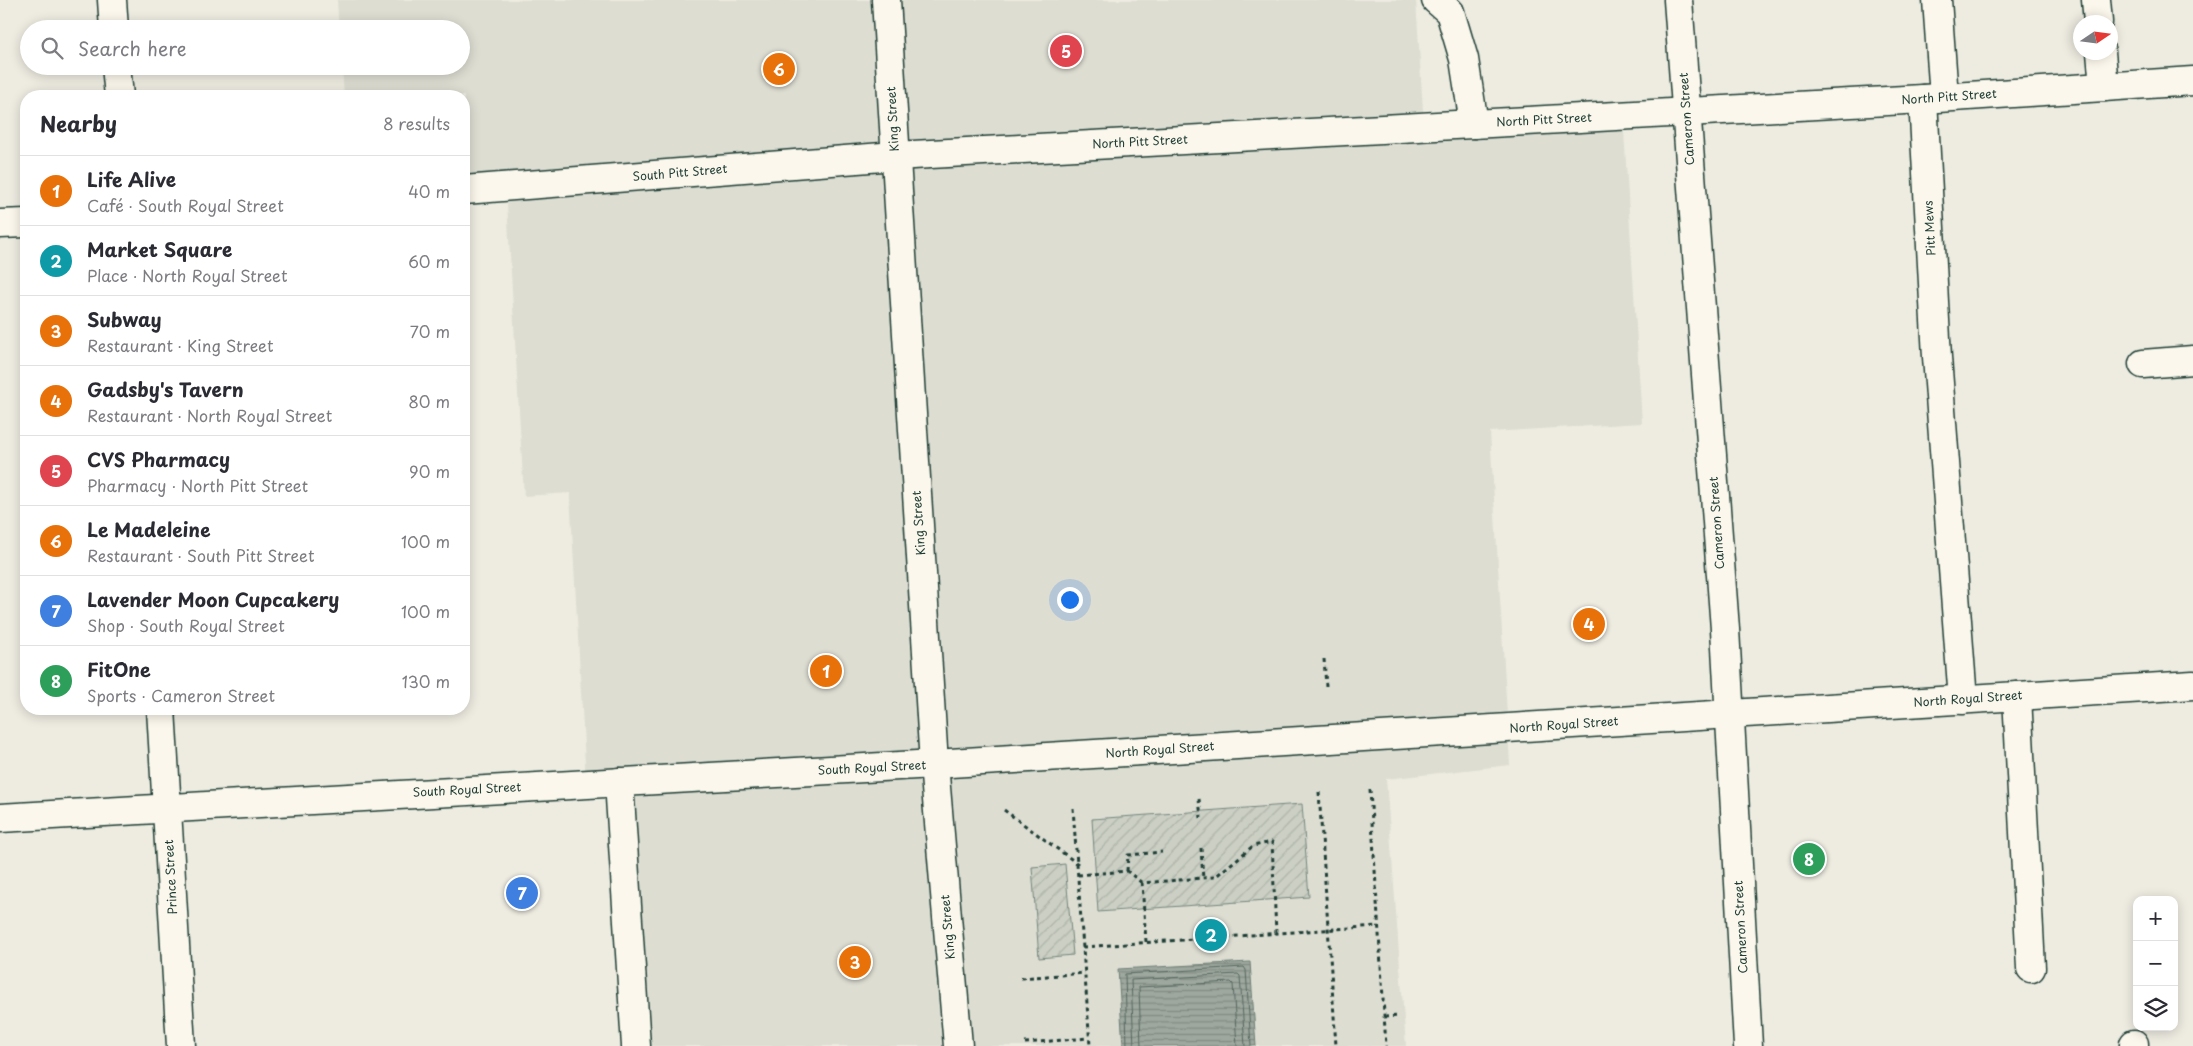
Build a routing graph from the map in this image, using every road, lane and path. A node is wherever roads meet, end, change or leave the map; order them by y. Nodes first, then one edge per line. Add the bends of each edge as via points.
1 (112, 0) edge
2 (886, 0) edge
3 (1436, 0) edge
4 (1678, 0) edge
5 (1937, 0) edge
6 (2096, 0) edge
7 (2097, 15) edge
8 (113, 20) edge
9 (2102, 60) edge
10 (117, 75) edge
11 (2193, 81) edge
12 (2104, 86) junction
13 (118, 90) edge
14 (1934, 98) junction
15 (1686, 112) junction
16 (1474, 124) junction
17 (895, 156) junction
18 (470, 190) edge
19 (20, 223) edge
20 (0, 224) edge
21 (2193, 360) edge
22 (2143, 364) dead end
23 (1324, 659) dead end
24 (2193, 685) edge
25 (1326, 686) dead end
26 (2017, 696) junction
27 (1963, 700) junction
28 (160, 715) edge
29 (1728, 715) junction
30 (934, 764) junction
31 (619, 782) junction
32 (1370, 790) dead end
33 (1320, 792) dead end
34 (1199, 799) dead end
35 (167, 808) junction
36 (1073, 808) dead end
37 (1004, 810) dead end
38 (0, 818) edge
39 (1200, 818) dead end
40 (1201, 848) dead end
41 (1162, 852) dead end
42 (1078, 864) junction
43 (1127, 871) junction
44 (1078, 875) junction
45 (1203, 879) junction
46 (1142, 882) junction
47 (1378, 926) junction
48 (1328, 930) junction
49 (1276, 933) junction
50 (1146, 942) junction
51 (1083, 946) junction
52 (2031, 968) dead end
53 (1085, 973) junction
54 (1021, 978) dead end
55 (1399, 1016) dead end
56 (1384, 1017) junction
57 (1089, 1038) junction
58 (1025, 1043) dead end
59 (181, 1046) edge
60 (636, 1046) edge
61 (958, 1046) edge
62 (1090, 1046) edge
63 (1336, 1046) edge
64 (1386, 1046) edge
65 (1748, 1046) edge

1 - 8 street
2 - 17 street, King Street
3 - 16 street via 1450,12 1464,59
4 - 15 street, Cameron Street
5 - 14 street, Pitt Mews
6 - 7 street
9 - 12 street
10 - 13 street
11 - 12 street, North Pitt Street
12 - 14 street, North Pitt Street
14 - 15 street, North Pitt Street
14 - 27 street, Pitt Mews via 1937,357
15 - 16 street, North Pitt Street
15 - 29 street, Cameron Street via 1725,629
16 - 17 street, North Pitt Street
17 - 18 street, South Pitt Street
17 - 30 street, King Street
19 - 20 street
21 - 22 street
23 - 25 path
24 - 26 street, North Royal Street
26 - 27 street, North Royal Street
26 - 52 street
27 - 29 street, North Royal Street
28 - 35 street, Prince Street
29 - 30 street, North Royal Street
29 - 65 street, Cameron Street
30 - 31 street, South Royal Street
30 - 61 street, King Street
31 - 35 street, South Royal Street
31 - 60 street
32 - 47 path
33 - 48 path
34 - 39 path
35 - 38 street, South Royal Street
35 - 59 street, Prince Street
36 - 42 path
37 - 42 path
40 - 45 path
41 - 43 path via 1128,855
42 - 44 path
43 - 44 path
43 - 46 path
44 - 51 path
45 - 46 path
45 - 49 path via 1215,877 1253,846 1272,842
46 - 50 path
47 - 48 path
47 - 56 path
48 - 49 path
48 - 63 path
49 - 50 path
50 - 51 path
51 - 53 path
53 - 54 path
53 - 57 path
55 - 56 path
56 - 64 path
57 - 58 path
57 - 62 path

